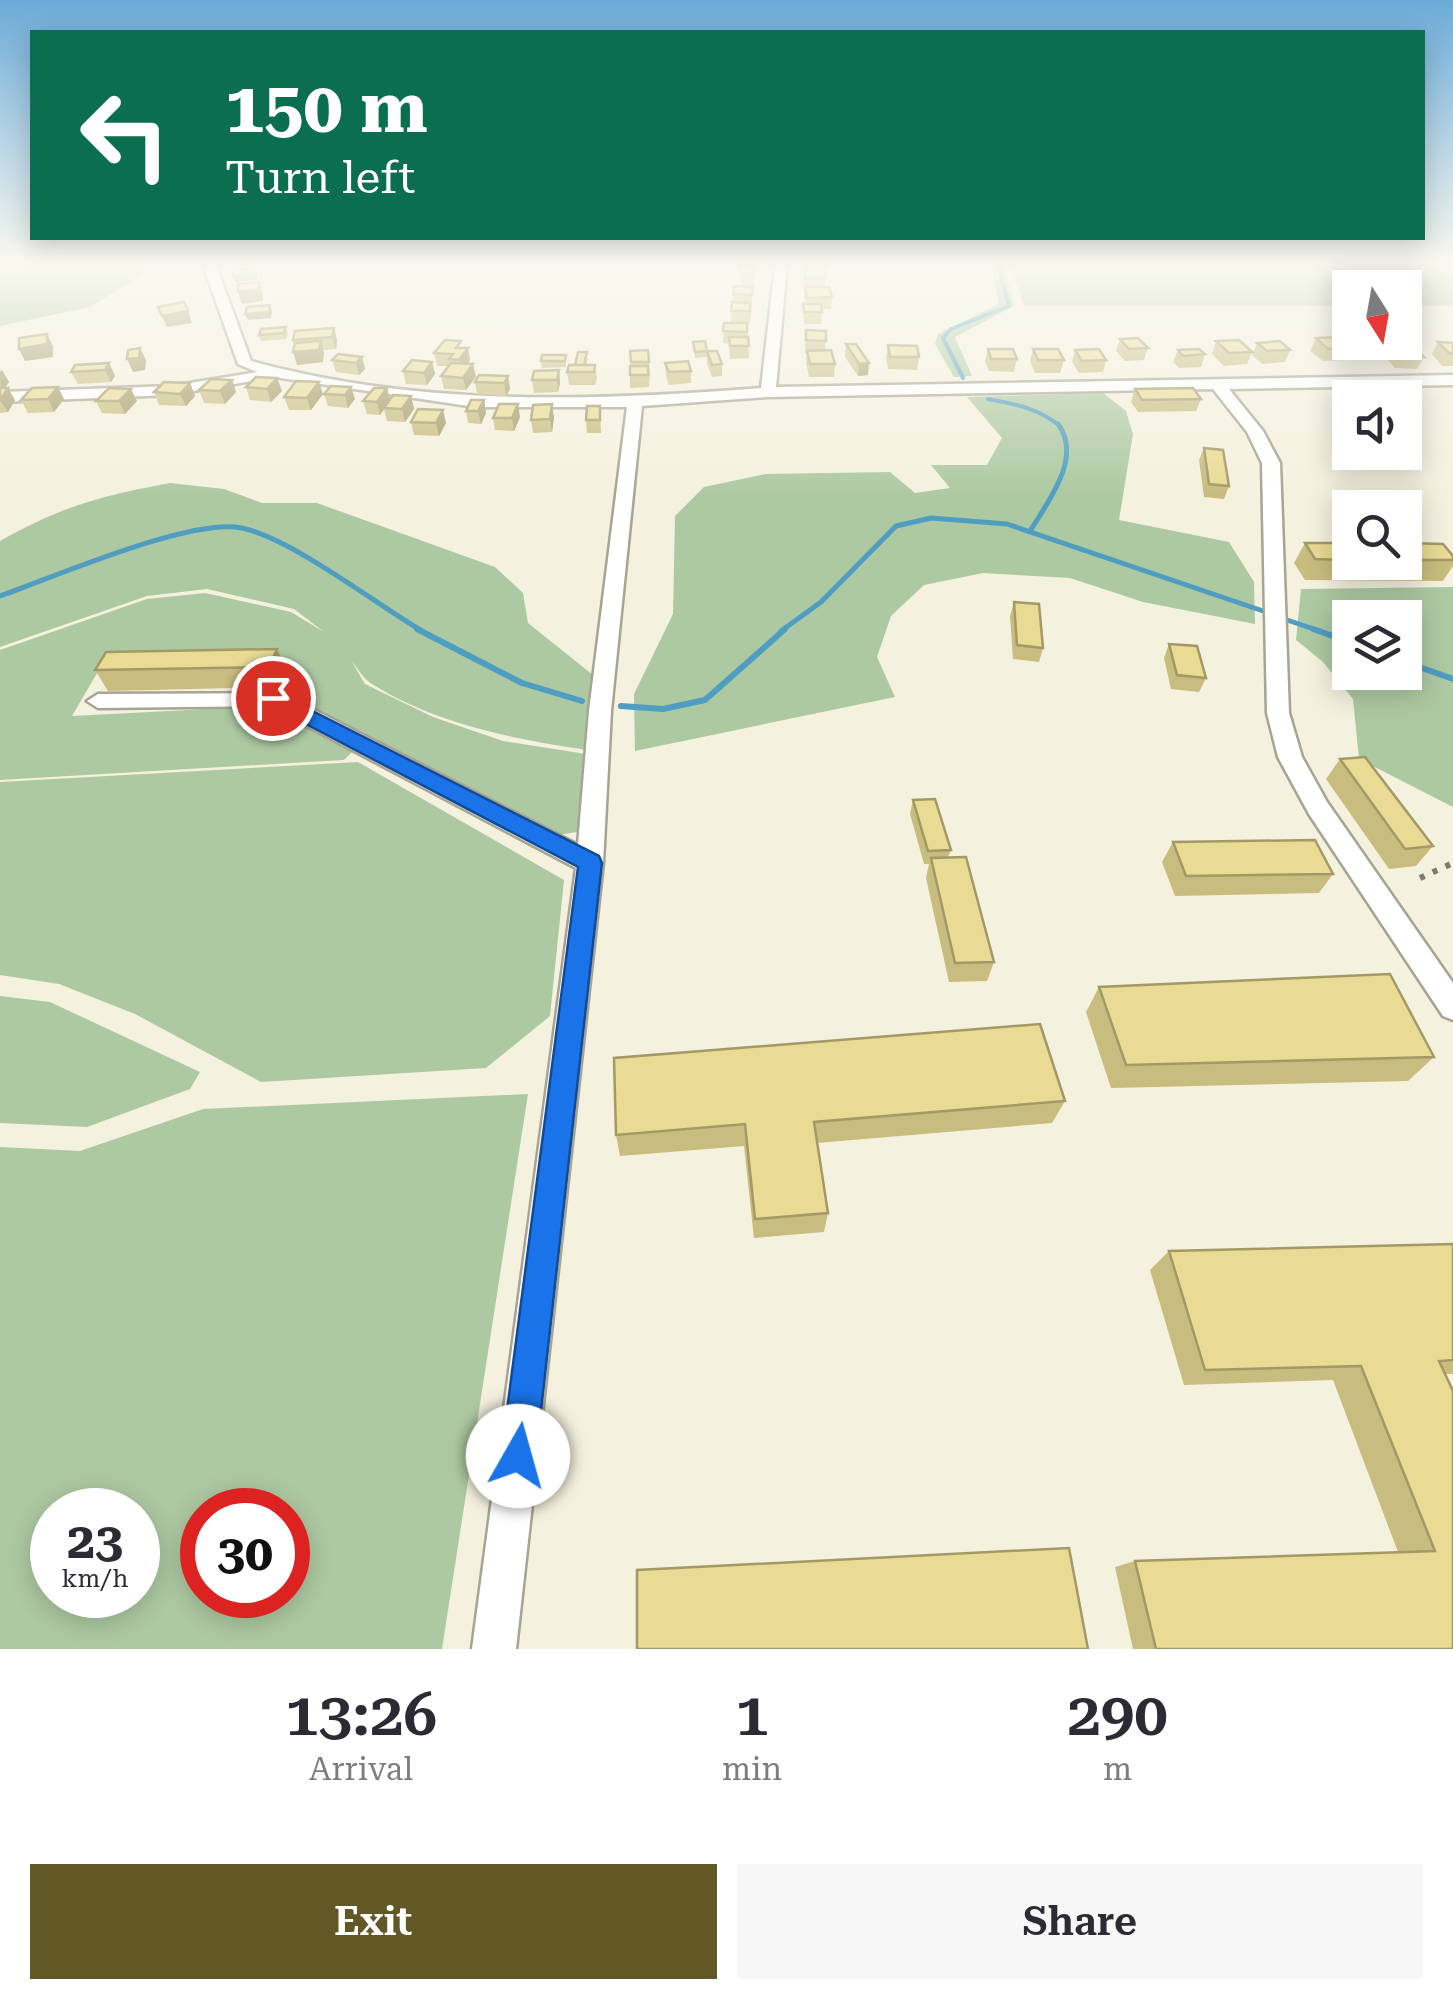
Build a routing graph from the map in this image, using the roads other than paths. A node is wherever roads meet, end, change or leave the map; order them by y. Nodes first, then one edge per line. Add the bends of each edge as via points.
1 (237, 342) edge
2 (773, 342) edge
3 (270, 373) junction
4 (1453, 380) edge
5 (1218, 384) junction
6 (768, 392) junction
7 (0, 396) edge
8 (635, 402) junction
9 (98, 701) dead end
10 (590, 863) junction
11 (1453, 1007) edge
12 (494, 1649) edge

1 - 3 street via 245,364
2 - 6 street
3 - 7 street via 180,388
3 - 8 street via 475,402
4 - 5 street
5 - 6 street
5 - 11 street via 1271,463 1278,713 1290,758
6 - 8 street
8 - 10 street
9 - 10 street via 273,698
10 - 12 street

